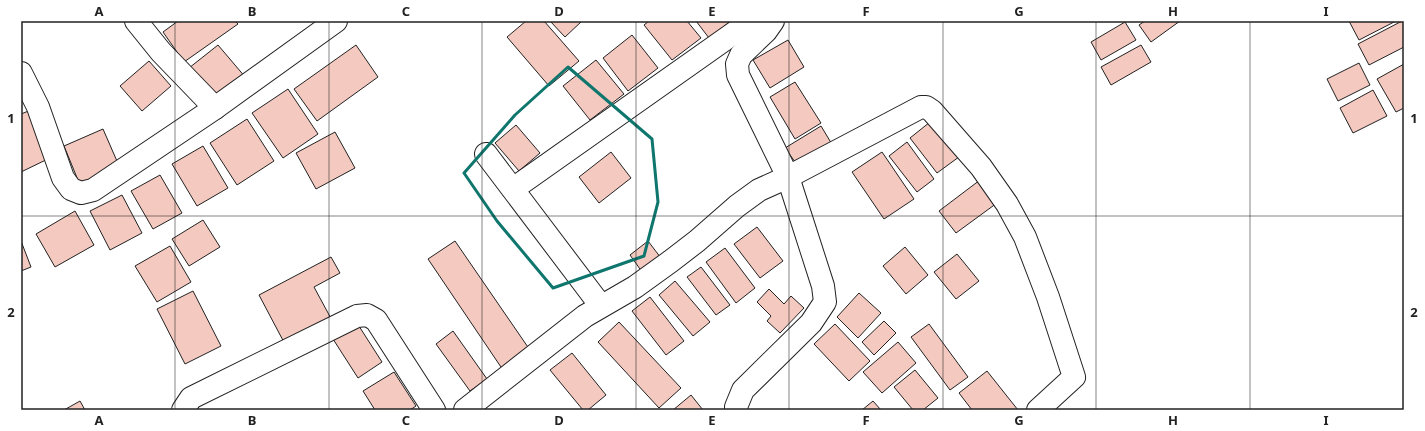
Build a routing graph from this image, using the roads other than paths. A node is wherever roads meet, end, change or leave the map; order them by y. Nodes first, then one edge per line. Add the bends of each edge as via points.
1 (136, 21) edge
2 (334, 21) edge
3 (751, 21) edge
4 (773, 21) edge
5 (21, 73) edge
6 (215, 108) junction
7 (486, 154) dead end
8 (788, 177) junction
9 (513, 189) junction
10 (601, 306) junction
11 (183, 410) edge
12 (434, 410) edge
13 (465, 410) edge
14 (736, 410) edge
15 (1038, 410) edge

1 - 6 street via 161,52
2 - 6 street
3 - 9 street
4 - 8 street via 741,55 738,75
5 - 6 street via 38,108 63,178 71,189 81,193 93,190
7 - 9 street
8 - 10 street via 759,190 671,261 635,287
8 - 14 street via 823,286 825,302 811,322 743,390
8 - 15 street via 921,107 932,111 981,167 1007,204 1025,237 1048,297 1074,377
9 - 10 street
10 - 13 street
11 - 12 street via 191,398 357,316 367,315 376,320

